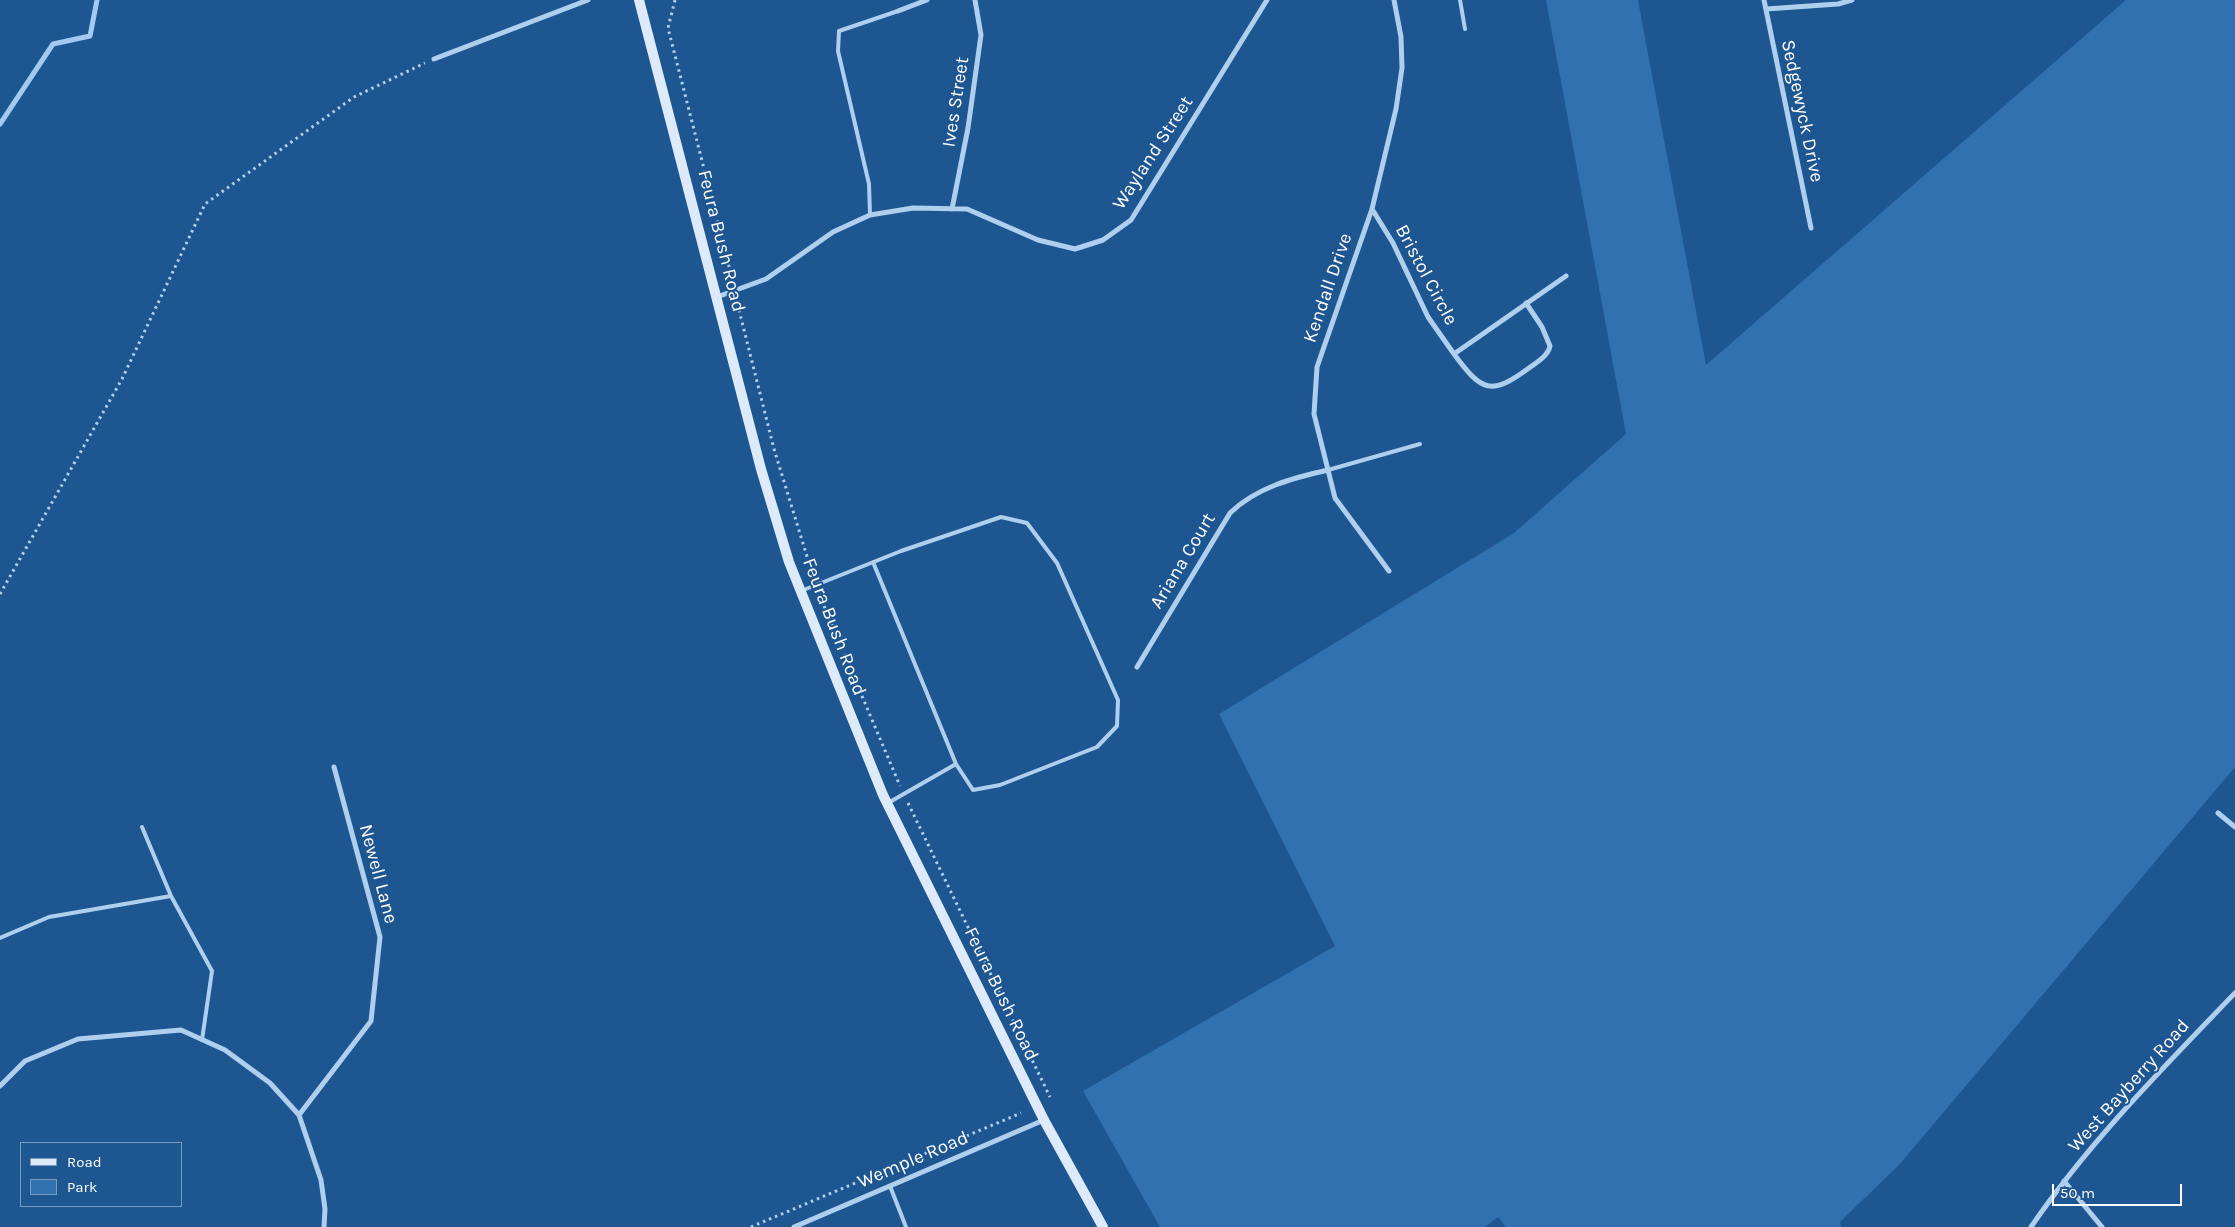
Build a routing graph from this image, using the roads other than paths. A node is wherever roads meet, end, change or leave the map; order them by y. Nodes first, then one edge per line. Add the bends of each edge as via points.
1 (588, 0) edge
2 (639, 0) edge
3 (928, 0) edge
4 (975, 0) edge
5 (1267, 0) edge
6 (1394, 0) edge
7 (1460, 0) edge
8 (1764, 0) edge
9 (1852, 0) edge
10 (1766, 9) junction
11 (898, 11) joint
12 (1465, 29) dead end
13 (434, 59) road end
14 (952, 209) junction
15 (1372, 210) junction
16 (870, 215) junction
17 (1811, 228) dead end
18 (1566, 276) dead end
19 (717, 297) junction
20 (1526, 303) junction
21 (1454, 354) junction
22 (1420, 444) dead end
23 (1328, 470) junction
24 (873, 562) junction
25 (1388, 571) dead end
26 (801, 591) junction
27 (1137, 667) dead end
28 (956, 764) junction
29 (334, 767) dead end
30 (887, 803) junction
31 (2218, 813) dead end
32 (142, 827) dead end
33 (2235, 827) edge
34 (171, 896) junction
35 (0, 938) edge
36 (2235, 993) edge
37 (202, 1040) junction
38 (0, 1086) edge
39 (300, 1115) junction
40 (1044, 1120) junction
41 (2064, 1181) junction
42 (890, 1186) junction
43 (324, 1227) edge
44 (794, 1227) edge
45 (906, 1227) edge
46 (1102, 1227) edge
47 (2031, 1227) edge
48 (2102, 1227) edge

1 - 13 street
2 - 19 main road, Feura Bush Road
3 - 11 street
4 - 14 street, Ives Street via 981,35
5 - 14 street, Wayland Street via 1131,220 1103,240 1075,249 1038,240 967,209
6 - 15 street, Kendall Drive via 1401,37 1402,68 1396,109
7 - 12 lane
8 - 10 street, Sedgewyck Drive
9 - 10 street via 1838,4
10 - 17 street, Sedgewyck Drive
11 - 16 lane via 839,31 838,52 869,184
14 - 16 street, Wayland Street via 914,208
15 - 21 street, Bristol Circle via 1393,243 1428,317
15 - 23 street, Kendall Drive via 1317,367 1314,414
16 - 19 street, Wayland Street via 833,232 766,279
18 - 20 street, Bristol Circle
19 - 26 main road, Feura Bush Road via 761,469
20 - 21 street, Bristol Circle
20 - 21 street, Bristol Circle via 1550,346 1544,357 1498,387 1484,385
22 - 23 lane
23 - 25 street, Kendall Drive via 1335,498
23 - 27 street, Ariana Court via 1271,486 1246,499 1230,513
24 - 26 lane
24 - 28 lane
24 - 28 lane via 1001,517 1027,523 1057,562 1118,700 1117,726 1098,747 1000,785 973,790
26 - 30 main road, Feura Bush Road
28 - 30 lane
29 - 39 street, Newell Lane via 380,937 372,1021
30 - 40 main road, Feura Bush Road
31 - 33 street
32 - 34 lane
34 - 35 lane via 49,917
34 - 37 lane via 212,971
36 - 41 street, West Bayberry Road via 2157,1074
37 - 38 street via 181,1030 78,1039 25,1061
37 - 39 street via 225,1050 270,1083
39 - 43 street via 321,1180
40 - 42 street, Wemple Road
40 - 46 main road, Feura Bush Road
41 - 47 street, West Bayberry Road
41 - 48 street
42 - 44 street, Wemple Road
42 - 45 lane

